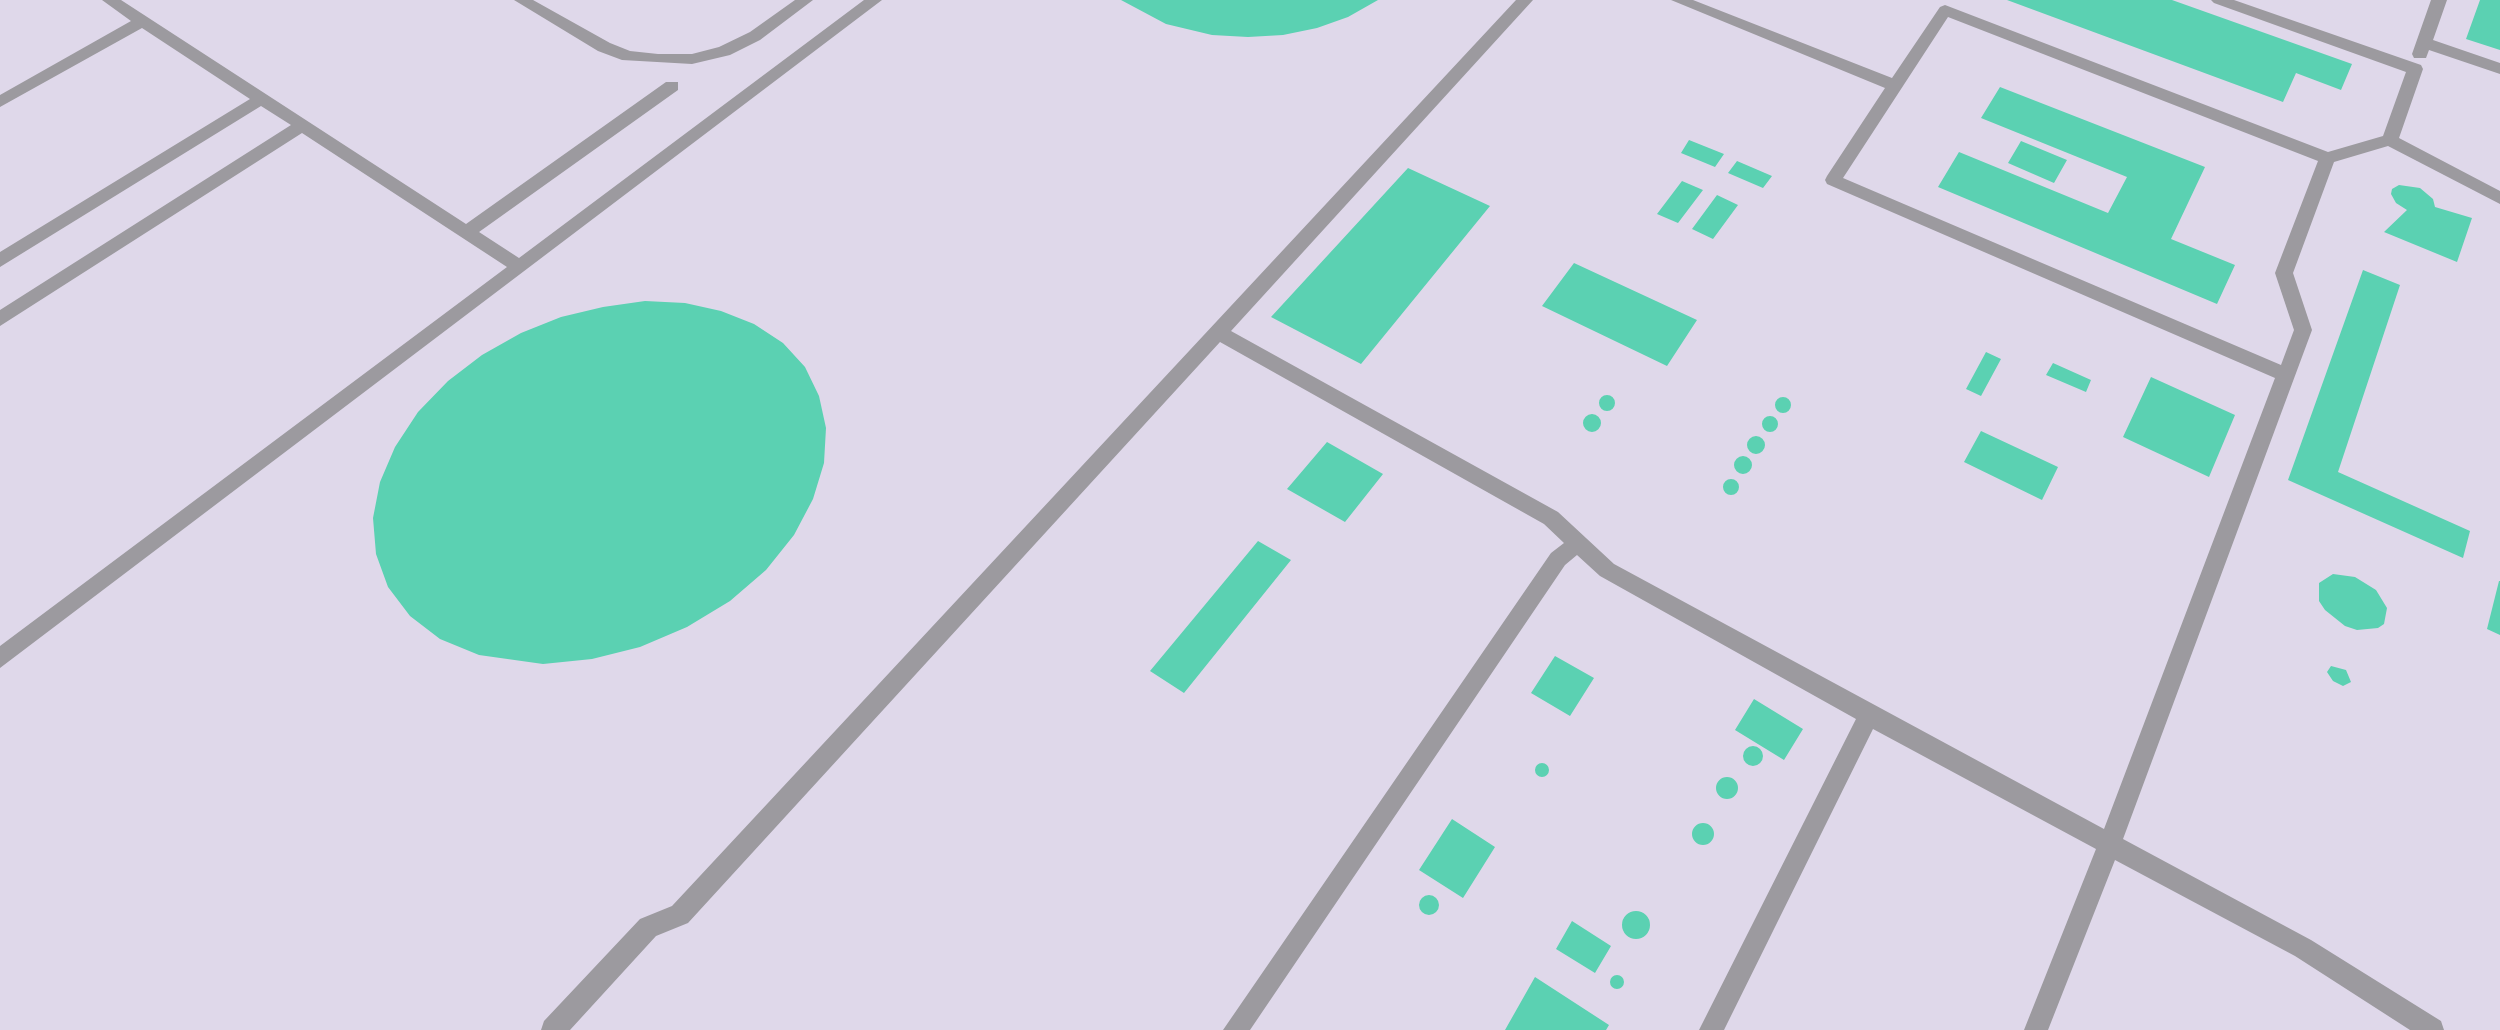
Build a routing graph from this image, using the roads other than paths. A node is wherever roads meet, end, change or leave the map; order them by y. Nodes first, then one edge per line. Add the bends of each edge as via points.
1 (110, 0) edge
2 (522, 0) edge
3 (805, 0) edge
4 (874, 0) edge
5 (1525, 0) edge
6 (1679, 0) edge
7 (2219, 0) edge
8 (2439, 0) edge
9 (142, 21) junction
10 (2424, 43) junction
11 (2415, 69) junction
12 (2500, 69) edge
13 (1893, 85) junction
14 (672, 86) dead end
15 (261, 99) junction
16 (0, 102) edge
17 (303, 125) junction
18 (2390, 140) junction
19 (2327, 158) junction
20 (2500, 198) edge
21 (467, 232) junction
22 (0, 260) edge
23 (520, 267) junction
24 (0, 319) edge
25 (1217, 332) junction
26 (2286, 375) junction
27 (1578, 543) junction
28 (0, 658) edge
29 (1869, 715) junction
30 (2110, 844) junction
31 (2423, 1024) edge
32 (553, 1030) edge
33 (1235, 1030) edge
34 (1711, 1030) edge
35 (2036, 1030) edge

1 - 9 lane
2 - 3 lane via 604,47 658,59 692,59 724,51
4 - 23 lane
5 - 25 lane
6 - 13 lane
7 - 11 lane
8 - 10 lane
9 - 15 lane
9 - 16 lane
10 - 11 lane
10 - 12 lane
11 - 18 lane
13 - 19 lane via 1945,10
13 - 26 lane via 1833,180
14 - 21 lane
15 - 17 lane
15 - 22 lane
17 - 21 lane
17 - 24 lane
18 - 19 lane
18 - 20 lane
19 - 26 lane via 2284,273 2303,330
21 - 23 lane
23 - 28 lane
25 - 27 lane via 1551,518
25 - 32 lane via 680,915 648,927
26 - 30 lane
27 - 29 lane via 1607,570
27 - 33 lane via 1558,559
29 - 30 lane
29 - 34 lane
30 - 31 lane via 2303,948
30 - 35 lane

